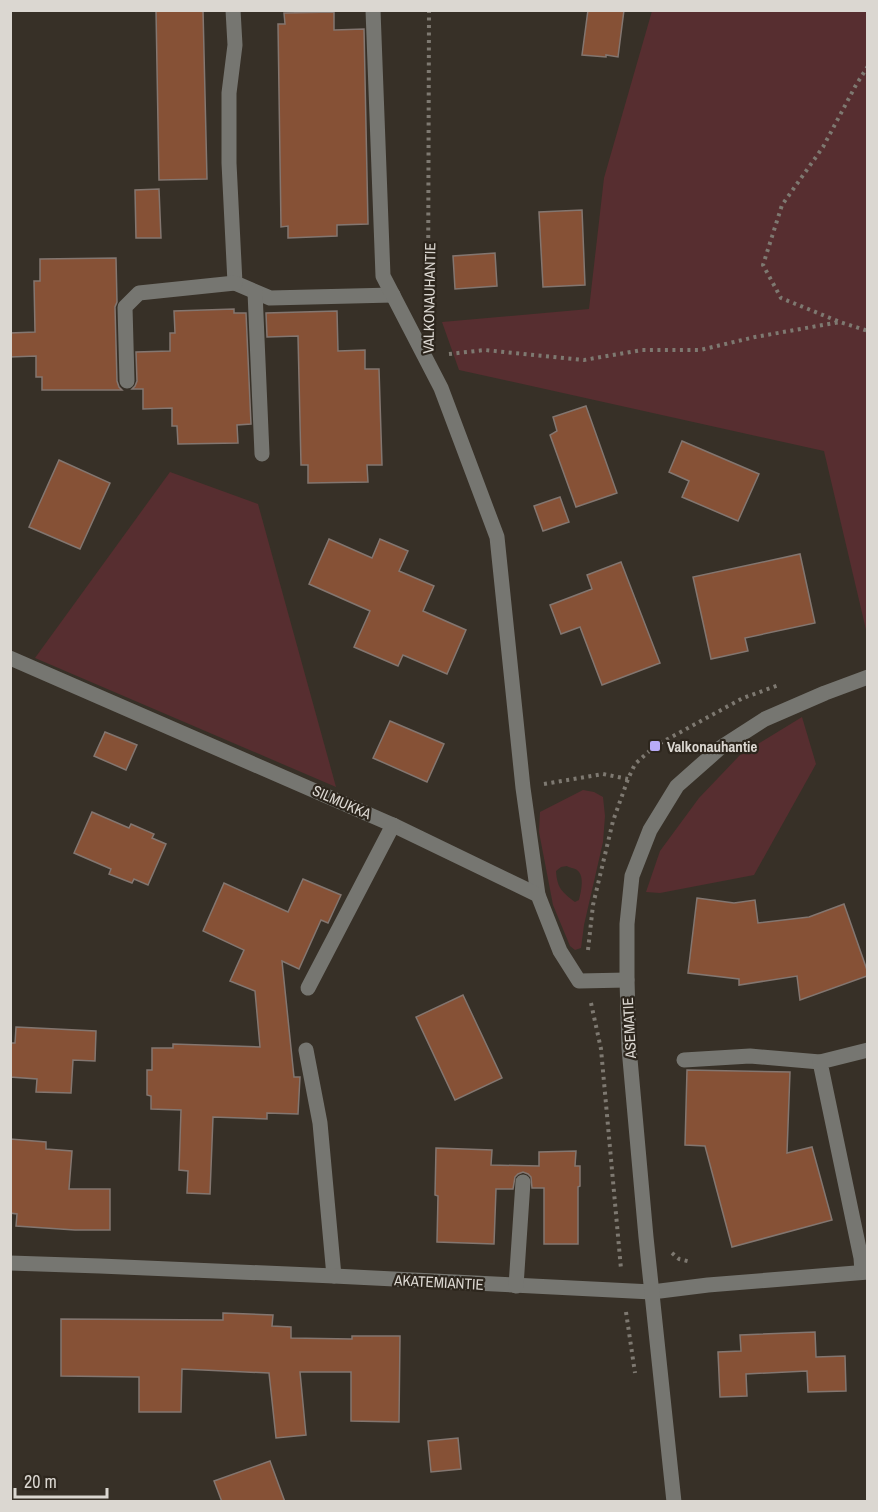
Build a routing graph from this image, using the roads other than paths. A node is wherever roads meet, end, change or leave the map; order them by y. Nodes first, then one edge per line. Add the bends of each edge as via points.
1 (233, 10) edge
2 (373, 10) edge
3 (235, 283) junction
4 (255, 292) junction
5 (393, 295) junction
6 (127, 381) dead end
7 (262, 454) dead end
8 (10, 658) edge
9 (867, 677) edge
10 (393, 825) junction
11 (538, 895) junction
12 (627, 981) junction
13 (308, 988) dead end
14 (306, 1050) dead end
15 (867, 1050) edge
16 (684, 1060) dead end
17 (820, 1062) junction
18 (523, 1182) dead end
19 (10, 1263) edge
20 (865, 1272) edge
21 (334, 1276) junction
22 (516, 1286) junction
23 (652, 1292) junction
24 (674, 1502) edge

1 - 3 street via 229,151
2 - 5 street via 382,276
3 - 4 street
3 - 6 street via 139,293 125,307
4 - 5 street via 270,298
4 - 7 street
5 - 11 street, VALKONAUHANTIE via 441,388 497,537
8 - 10 street, SILMUKKA
9 - 12 street, ASEMATIE via 765,719 720,748 677,786 650,831 633,876 627,924
10 - 11 street, SILMUKKA
10 - 13 street
11 - 12 street via 560,951 579,981
12 - 23 street, ASEMATIE via 629,1048
14 - 21 street via 320,1122
15 - 17 street
16 - 17 street via 750,1056
17 - 20 street
18 - 22 street
19 - 21 street, AKATEMIANTIE
20 - 23 street, AKATEMIANTIE
21 - 22 street, AKATEMIANTIE
22 - 23 street, AKATEMIANTIE
23 - 24 street, ASEMATIE

